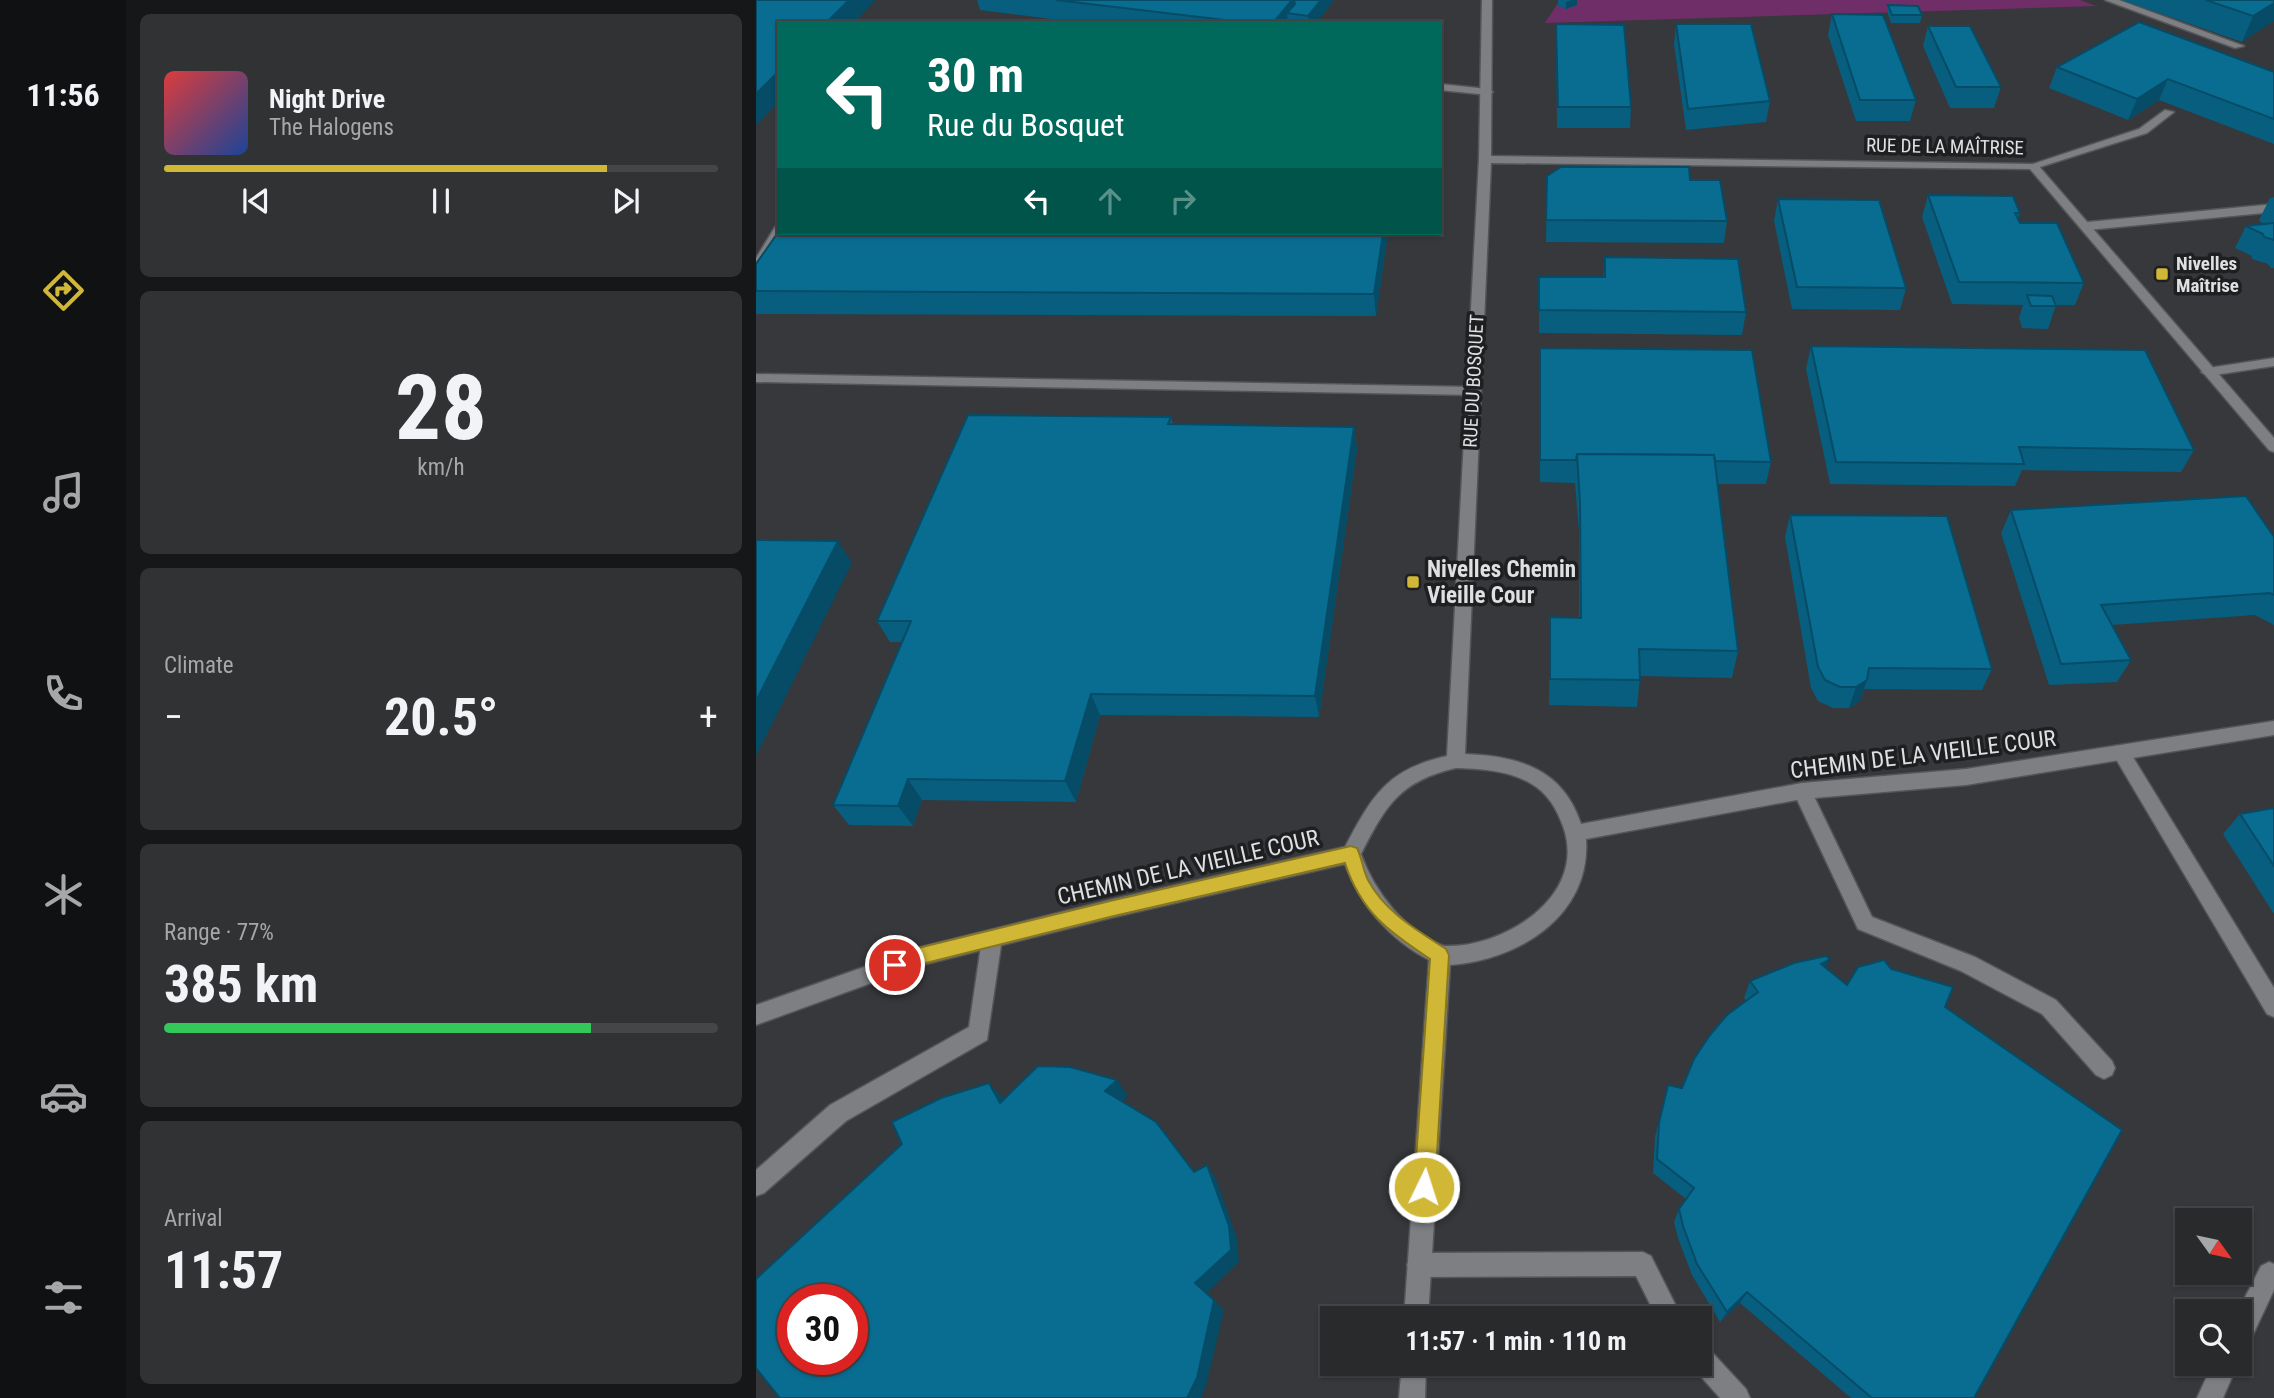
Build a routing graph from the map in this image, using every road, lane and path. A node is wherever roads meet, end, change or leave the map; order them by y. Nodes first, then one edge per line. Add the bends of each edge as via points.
1 (1487, 0) edge
2 (2110, 0) edge
3 (2239, 46) edge
4 (1442, 88) edge
5 (1488, 92) junction
6 (2169, 112) edge
7 (1485, 159) junction
8 (2034, 166) junction
9 (2274, 208) edge
10 (2088, 226) junction
11 (777, 233) edge
12 (756, 268) edge
13 (2274, 362) edge
14 (2208, 372) junction
15 (756, 378) edge
16 (1473, 391) junction
17 (2274, 447) edge
18 (2274, 728) edge
19 (2122, 754) junction
20 (1456, 761) junction
21 (1802, 791) junction
22 (1577, 833) junction
23 (1351, 854) junction
24 (992, 939) junction
25 (1440, 955) junction
26 (2274, 1007) edge
27 (756, 1015) edge
28 (2104, 1068) dead end
29 (756, 1185) edge
30 (1419, 1265) junction
31 (2269, 1274) dead end
32 (1417, 1306) edge
33 (1664, 1306) edge
34 (2252, 1309) edge
35 (1712, 1371) edge
36 (1413, 1376) edge
37 (2220, 1376) edge
38 (1412, 1398) edge
39 (1737, 1398) edge
40 (2210, 1398) edge

1 - 5 street, RUE DU BOSQUET
2 - 3 street
4 - 5 street
5 - 7 street, RUE DU BOSQUET
6 - 8 street via 2143,131
7 - 8 street, RUE DE LA MAÎTRISE
7 - 16 street, RUE DU BOSQUET
8 - 10 street, RUE DE LA MAÎTRISE
9 - 10 street
10 - 14 street, RUE DE LA MAÎTRISE
11 - 12 street
13 - 14 street
14 - 17 street, RUE DE LA MAÎTRISE
15 - 16 street
16 - 20 street, RUE DU BOSQUET
18 - 19 street, CHEMIN DE LA VIEILLE COUR
19 - 21 street, CHEMIN DE LA VIEILLE COUR via 1966,776
19 - 26 street
20 - 22 street via 1523,769 1564,803
20 - 23 street via 1430,766 1396,785 1378,801
21 - 22 street, CHEMIN DE LA VIEILLE COUR
21 - 28 street via 1865,923 1968,964 2049,1007
22 - 25 street via 1580,858 1569,890 1546,920 1512,940 1477,951
23 - 24 street, CHEMIN DE LA VIEILLE COUR
23 - 25 street via 1373,902 1395,925
24 - 27 street, CHEMIN DE LA VIEILLE COUR via 918,957
24 - 29 street via 979,1033 838,1112
25 - 30 street
30 - 32 street
30 - 33 street via 1643,1264
31 - 34 street
35 - 39 street
36 - 38 street
37 - 40 street

